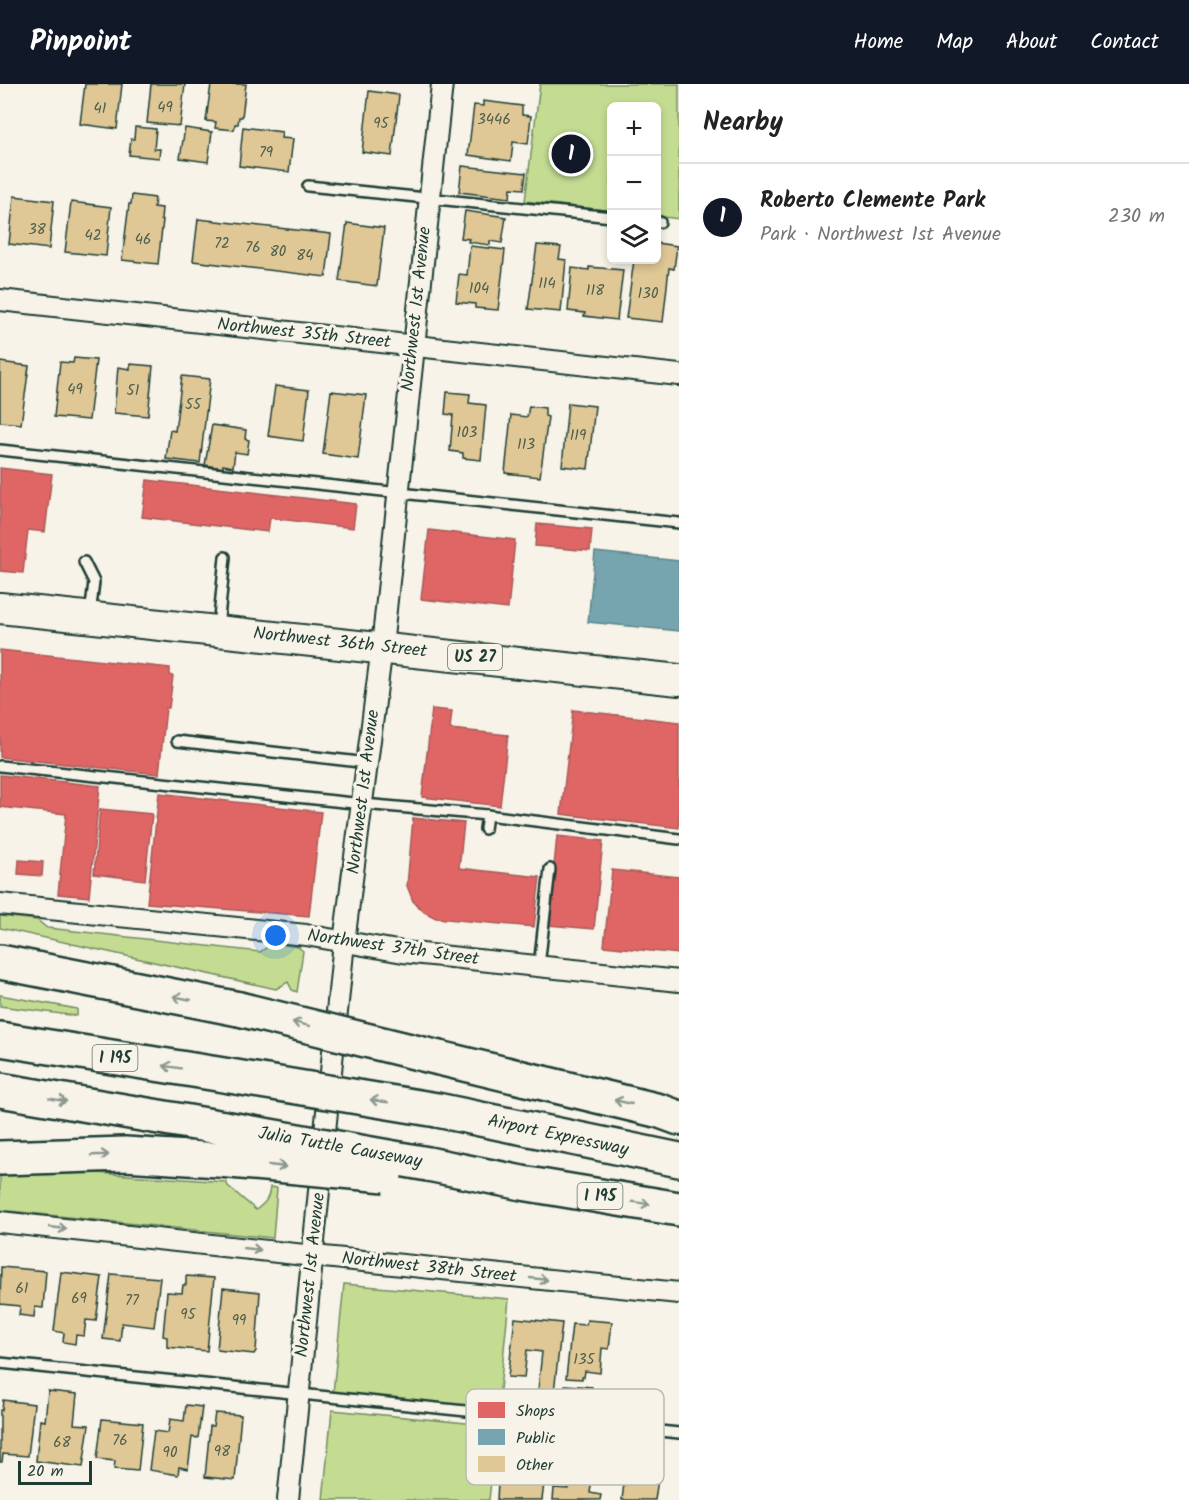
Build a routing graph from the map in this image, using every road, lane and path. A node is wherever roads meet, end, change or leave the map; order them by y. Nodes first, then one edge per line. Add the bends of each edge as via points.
1 (442, 84) edge
2 (308, 186) dead end
3 (429, 200) junction
4 (607, 217) edge
5 (0, 300) edge
6 (412, 346) junction
7 (679, 375) edge
8 (0, 450) edge
9 (399, 494) junction
10 (679, 523) edge
11 (225, 557) dead end
12 (84, 562) dead end
13 (0, 608) edge
14 (89, 617) junction
15 (218, 630) junction
16 (382, 647) junction
17 (679, 680) edge
18 (177, 741) dead end
19 (368, 763) junction
20 (0, 766) edge
21 (363, 804) junction
22 (487, 815) junction
23 (485, 829) dead end
24 (679, 839) edge
25 (550, 869) dead end
26 (0, 904) edge
27 (344, 942) junction
28 (0, 962) edge
29 (539, 966) junction
30 (679, 981) edge
31 (0, 1039) edge
32 (0, 1090) edge
33 (437, 1110) junction
34 (679, 1118) edge
35 (679, 1140) edge
36 (0, 1158) edge
37 (679, 1160) edge
38 (427, 1171) junction
39 (679, 1209) edge
40 (0, 1222) edge
41 (314, 1256) junction
42 (679, 1293) edge
43 (0, 1363) edge
44 (299, 1395) junction
45 (466, 1412) edge
46 (664, 1432) edge
47 (679, 1433) edge
48 (288, 1500) edge

1 - 3 street, Northwest 1st Avenue
2 - 3 lane
3 - 4 lane
3 - 6 street, Northwest 1st Avenue
5 - 6 street, Northwest 35th Street
6 - 7 street, Northwest 35th Street
6 - 9 street, Northwest 1st Avenue
8 - 9 lane
9 - 10 lane
9 - 16 street, Northwest 1st Avenue
11 - 15 lane
12 - 14 lane via 94,582
13 - 14 main road, Northwest 36th Street / US 27
14 - 15 main road, Northwest 36th Street / US 27
15 - 16 main road, Northwest 36th Street / US 27
16 - 17 main road, Northwest 36th Street / US 27
16 - 19 street, Northwest 1st Avenue
18 - 19 lane
19 - 21 street, Northwest 1st Avenue
20 - 21 lane
21 - 22 lane
21 - 27 street, Northwest 1st Avenue
22 - 23 lane
22 - 24 lane
25 - 29 lane
26 - 27 street, Northwest 37th Street
27 - 29 street, Northwest 37th Street
27 - 41 street, Northwest 1st Avenue
34 -> 28 highway, bridge via 239,1009
29 - 30 street, Northwest 37th Street
33 -> 31 highway, I 195, bridge
32 -> 38 highway, Julia Tuttle Causeway / I 195, bridge via 224,1128
33 - 35 highway
33 - 37 highway, Airport Expressway
36 -> 38 highway, bridge via 125,1154
38 -> 39 highway, Julia Tuttle Causeway / I 195
40 -> 41 street, Northwest 38th Street
41 -> 42 street, Northwest 38th Street
41 - 44 street, Northwest 1st Avenue
43 - 44 lane
44 - 45 lane
44 - 48 street, Northwest 1st Avenue
46 - 47 lane

